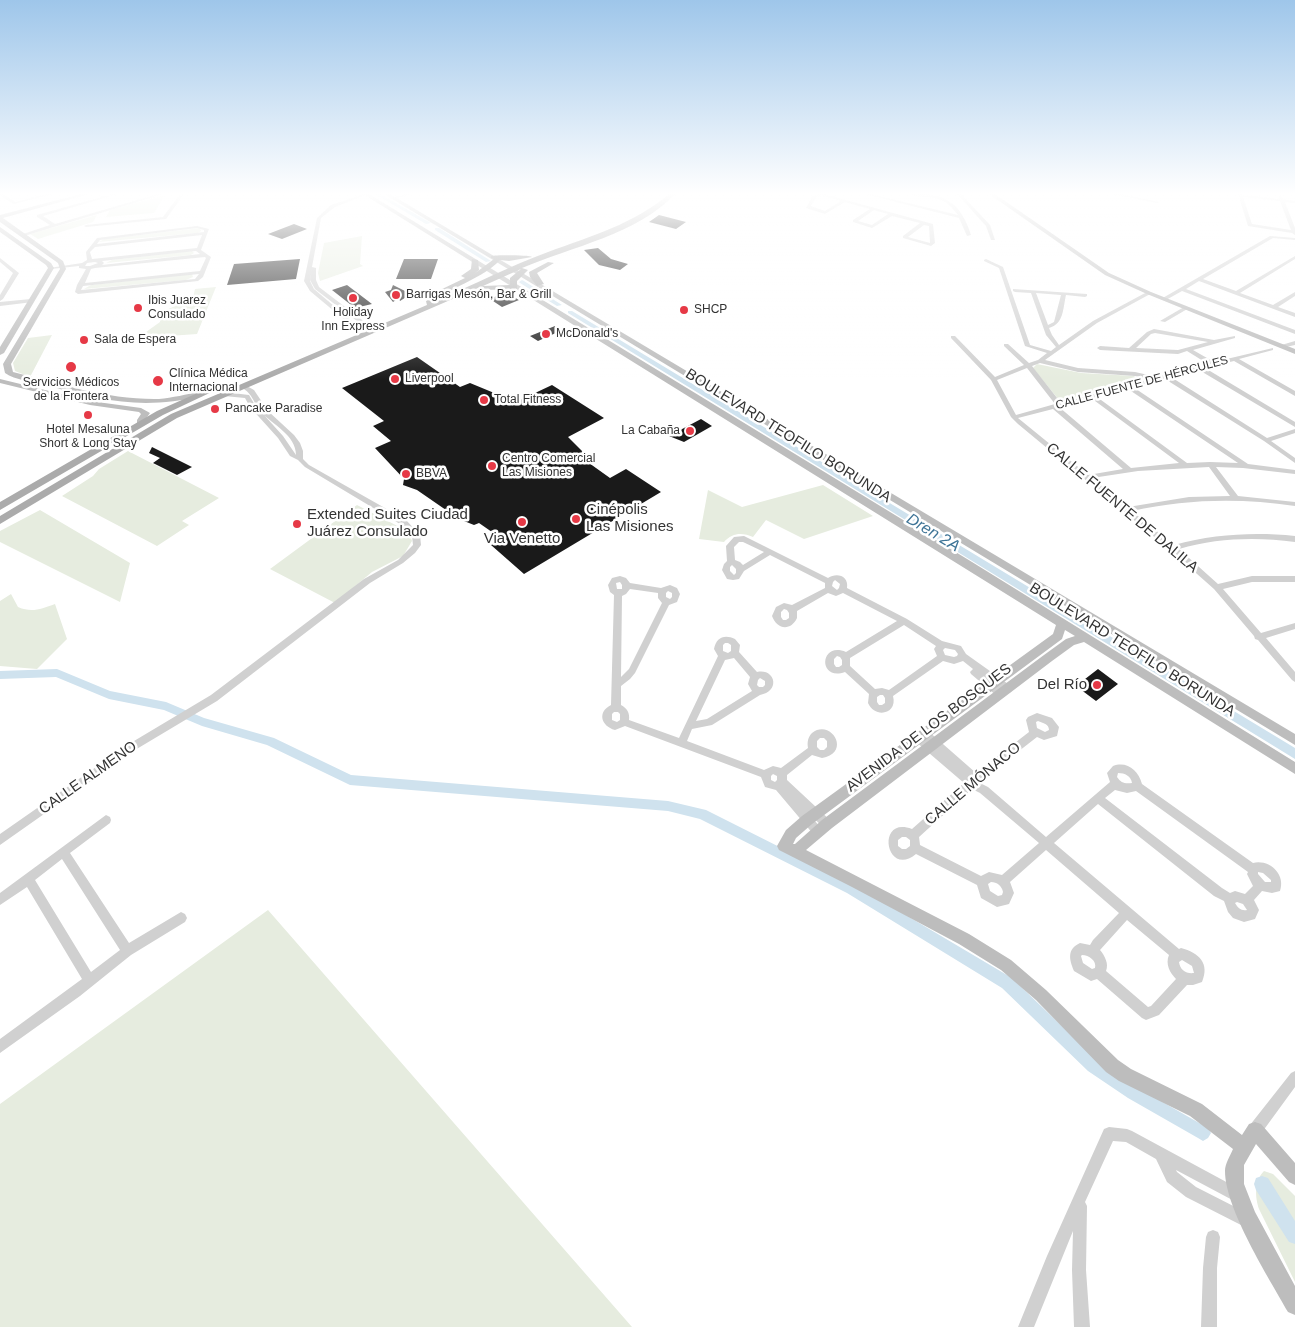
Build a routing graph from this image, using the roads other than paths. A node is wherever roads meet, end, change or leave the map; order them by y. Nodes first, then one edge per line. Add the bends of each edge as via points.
1 (38, 256) edge
2 (52, 256) edge
3 (89, 256) edge
4 (135, 256) edge
5 (198, 256) edge
6 (207, 256) edge
7 (312, 256) edge
8 (317, 256) edge
9 (468, 256) edge
10 (490, 256) edge
11 (557, 256) edge
12 (565, 256) edge
13 (1081, 256) edge
14 (1241, 256) edge
15 (529, 257) joint
16 (1295, 257) edge
17 (0, 259) edge
18 (495, 259) junction
19 (98, 260) junction
20 (474, 260) junction
21 (986, 260) dead end
22 (90, 261) junction
23 (7, 264) junction
24 (0, 265) edge
25 (81, 265) junction
26 (96, 267) junction
27 (63, 268) junction
28 (88, 268) junction
29 (51, 269) junction
30 (514, 269) junction
31 (493, 273) junction
32 (1201, 280) junction
33 (540, 284) junction
34 (9, 285) junction
35 (80, 285) joint
36 (0, 286) edge
37 (514, 287) junction
38 (1182, 289) junction
39 (1015, 290) dead end
40 (1033, 292) junction
41 (1236, 293) junction
42 (1064, 294) junction
43 (1149, 294) junction
44 (1085, 295) dead end
45 (1294, 295) edge
46 (0, 298) edge
47 (1164, 299) junction
48 (436, 301) junction
49 (30, 302) junction
50 (571, 303) junction
51 (0, 305) edge
52 (417, 306) junction
53 (1274, 307) junction
54 (1186, 308) junction
55 (552, 310) junction
56 (1295, 315) edge
57 (1164, 322) dead end
58 (1046, 327) junction
59 (363, 328) junction
60 (1295, 332) edge
61 (24, 335) junction
62 (11, 336) junction
63 (953, 337) dead end
64 (1233, 337) dead end
65 (1215, 342) junction
66 (1295, 343) edge
67 (1006, 345) dead end
68 (1281, 346) junction
69 (1100, 348) dead end
70 (1271, 349) dead end
71 (1130, 350) junction
72 (327, 351) junction
73 (1055, 351) junction
74 (1186, 351) junction
75 (1295, 352) edge
76 (0, 353) edge
77 (1235, 359) junction
78 (1040, 361) junction
79 (1029, 366) junction
80 (1207, 366) junction
81 (11, 375) junction
82 (1166, 377) junction
83 (1157, 379) junction
84 (0, 380) edge
85 (994, 380) junction
86 (243, 386) junction
87 (1129, 387) junction
88 (200, 394) junction
89 (224, 394) junction
90 (1295, 394) edge
91 (1092, 396) junction
92 (105, 398) junction
93 (97, 404) junction
94 (1056, 406) junction
95 (1014, 417) junction
96 (141, 424) junction
97 (1295, 425) edge
98 (1295, 431) edge
99 (1266, 440) junction
100 (300, 459) junction
101 (1295, 461) edge
102 (1184, 464) junction
103 (1210, 464) junction
104 (1245, 466) junction
105 (1128, 468) junction
106 (1295, 472) edge
107 (1086, 477) junction
108 (1236, 497) junction
109 (1295, 504) edge
110 (0, 507) edge
111 (1126, 510) junction
112 (0, 521) edge
113 (1295, 539) edge
114 (1173, 548) junction
115 (770, 552) junction
116 (732, 564) junction
117 (742, 569) junction
118 (1295, 579) edge
119 (829, 585) junction
120 (1217, 587) junction
121 (662, 591) junction
122 (618, 592) joint
123 (667, 601) junction
124 (1052, 605) junction
125 (791, 610) dead end
126 (904, 621) junction
127 (1062, 624) junction
128 (1295, 626) edge
129 (1258, 637) junction
130 (1085, 638) junction
131 (941, 645) junction
132 (735, 653) junction
133 (723, 654) junction
134 (845, 656) junction
135 (942, 657) junction
136 (960, 658) junction
137 (846, 668) junction
138 (755, 676) junction
139 (1295, 678) edge
140 (993, 683) junction
141 (616, 685) junction
142 (761, 690) junction
143 (1005, 691) junction
144 (874, 693) junction
145 (888, 695) junction
146 (616, 709) junction
147 (624, 722) junction
148 (689, 726) junction
149 (1036, 732) dead end
150 (921, 736) junction
151 (1295, 740) edge
152 (681, 743) junction
153 (933, 746) junction
154 (814, 749) dead end
155 (1295, 770) edge
156 (780, 780) junction
157 (974, 780) junction
158 (1118, 785) junction
159 (1136, 785) junction
160 (1098, 798) junction
161 (812, 816) junction
162 (106, 820) dead end
163 (822, 828) junction
164 (912, 836) junction
165 (0, 840) edge
166 (1046, 843) junction
167 (916, 848) junction
168 (790, 849) junction
169 (64, 853) junction
170 (1253, 869) junction
171 (28, 879) junction
172 (1003, 881) junction
173 (982, 882) junction
174 (1261, 885) junction
175 (1230, 899) junction
176 (0, 900) edge
177 (1247, 900) junction
178 (1127, 912) junction
179 (181, 918) dead end
180 (127, 951) junction
181 (1094, 952) junction
182 (1178, 955) junction
183 (1099, 973) junction
184 (1185, 978) junction
185 (90, 981) junction
186 (0, 1047) edge
187 (1295, 1077) edge
188 (1255, 1130) junction
189 (1245, 1148) junction
190 (1161, 1155) junction
191 (1295, 1176) edge
192 (1240, 1197) junction
193 (1080, 1201) junction
194 (1251, 1222) junction
195 (1214, 1237) dead end
196 (1295, 1306) edge
197 (1026, 1327) edge
198 (1082, 1327) edge
199 (1209, 1327) edge

1 - 29 street
2 - 27 street
3 - 22 street
4 - 19 street
5 - 26 street
6 - 35 street via 200,277 193,280 78,292
7 - 59 street via 307,281 312,290
8 - 59 street via 312,276 317,288
9 - 20 street, BOULEVARD TEOFILO BORUNDA
10 - 18 street, BOULEVARD TEOFILO BORUNDA
11 - 30 main road
12 - 33 main road via 534,270 533,275
13 - 43 street via 1095,267
14 - 32 street
15 - 18 main road
15 - 30 main road
16 - 41 street
17 - 23 street
18 - 30 street, BOULEVARD TEOFILO BORUNDA
18 - 31 main road
19 - 22 street
19 - 26 street via 102,263
20 - 31 street, BOULEVARD TEOFILO BORUNDA
20 - 52 main road via 476,267 472,272
21 - 73 street via 1002,267 1028,346
22 - 25 street
23 - 24 street
23 - 34 street via 16,273
25 - 27 street
25 - 28 street
26 - 28 street
27 - 29 street
27 - 61 street
28 - 35 street
29 - 49 street
30 - 31 main road
30 - 33 street, BOULEVARD TEOFILO BORUNDA
30 - 37 main road
31 - 37 street, BOULEVARD TEOFILO BORUNDA
31 - 48 main road
32 - 38 street
32 - 41 street
33 - 50 street, BOULEVARD TEOFILO BORUNDA
34 - 36 street
34 - 46 street
37 - 48 main road via 487,287
37 - 55 street, BOULEVARD TEOFILO BORUNDA
38 - 47 street
38 - 60 street
39 - 40 street
40 - 42 street
40 - 58 street
41 - 53 street
42 - 44 street
42 - 58 street via 1057,322
43 - 47 street
43 - 73 street via 1101,318
45 - 53 street
47 - 54 street
48 - 52 main road
48 - 72 main road
49 - 51 street
49 - 62 street
50 - 55 street
50 - 124 street, BOULEVARD TEOFILO BORUNDA
52 - 59 main road
53 - 56 street
54 - 57 street
54 - 68 street
55 - 124 street, BOULEVARD TEOFILO BORUNDA
58 - 73 street via 1050,346
59 - 72 main road via 365,331
59 - 88 main road
61 - 62 street
61 - 81 street via 7,364
62 - 76 street
63 - 85 street, CALLE FUENTE DE DALILA
64 - 65 street
65 - 71 street via 1154,331
65 - 74 street
66 - 68 street
67 - 79 street
68 - 75 street
69 - 71 street
70 - 77 street, CALLE FUENTE DE HÉRCULES
71 - 74 street
72 - 86 main road
73 - 78 street
74 - 80 street
77 - 80 street, CALLE FUENTE DE HÉRCULES
77 - 90 street
78 - 79 street
78 - 83 street via 1087,371
79 - 85 street
79 - 94 street
80 - 82 street, CALLE FUENTE DE HÉRCULES
80 - 97 street
81 - 84 street
81 - 92 street
82 - 83 street, CALLE FUENTE DE HÉRCULES
82 - 99 street
83 - 87 street, CALLE FUENTE DE HÉRCULES
84 - 93 street
85 - 95 street, CALLE FUENTE DE DALILA
86 - 89 main road
86 - 100 street via 256,394 261,407 291,435 301,452
87 - 91 street, CALLE FUENTE DE HÉRCULES
87 - 104 street
88 - 92 street via 146,402
88 - 96 main road
89 - 100 street, CALLE ALMENO via 249,398 253,408 281,437 292,455
89 - 112 main road via 174,416
91 - 94 street, CALLE FUENTE DE HÉRCULES
91 - 102 street
92 - 93 street
93 - 96 street via 144,411 146,415 140,420
94 - 95 street, CALLE FUENTE DE HÉRCULES
94 - 105 street
95 - 107 street, CALLE FUENTE DE DALILA
96 - 110 main road
98 - 99 street
99 - 101 street
100 - 165 street, CALLE ALMENO via 306,466 403,522 416,535 417,545 403,562 367,581 192,713 132,748
102 - 103 street
102 - 105 street
103 - 104 street
103 - 108 street
104 - 106 street
105 - 107 street
107 - 111 street, CALLE FUENTE DE DALILA
108 - 109 street
108 - 111 street via 1191,498
111 - 114 street, CALLE FUENTE DE DALILA
113 - 114 street via 1231,536
114 - 120 street, CALLE FUENTE DE DALILA
115 - 116 street via 751,541 737,539 730,546
115 - 117 street
115 - 119 street
116 - 117 street
116 - 117 street via 724,568 727,574 736,576
118 - 120 street via 1252,579
119 - 125 street
119 - 126 street via 835,579 841,580 846,586 844,590
120 - 129 street, CALLE FUENTE DE DALILA
121 - 122 street via 628,586
121 - 123 street via 661,597
121 - 123 street via 671,589 677,593 676,598
122 - 141 street
123 - 141 street via 632,672
124 - 127 street, BOULEVARD TEOFILO BORUNDA
124 - 151 street, BOULEVARD TEOFILO BORUNDA
126 - 131 street
126 - 134 street
127 - 130 street, BOULEVARD TEOFILO BORUNDA
127 - 140 street, AVENIDA DE LOS BOSQUES via 1058,636
128 - 129 street
129 - 139 street, CALLE FUENTE DE DALILA
130 - 143 street, AVENIDA DE LOS BOSQUES via 1070,642
130 - 155 street, BOULEVARD TEOFILO BORUNDA
131 - 135 street via 938,649
131 - 136 street via 955,646 960,650
132 - 133 street
132 - 133 street via 735,643 723,640 717,646
132 - 138 street
133 - 148 street
134 - 137 street
134 - 137 street via 834,654 828,662 835,669
135 - 136 street via 950,661
135 - 145 street
136 - 140 street
136 - 140 street via 984,673
137 - 144 street
138 - 142 street via 752,684
138 - 142 street via 770,680 769,687
140 - 143 street
140 - 150 street, AVENIDA DE LOS BOSQUES
141 - 146 street
142 - 148 street via 709,722
143 - 153 street, AVENIDA DE LOS BOSQUES
144 - 145 street
144 - 145 street via 872,701 880,708 890,705
146 - 147 street via 625,714
146 - 147 street via 608,712 607,722 614,726
147 - 152 street
148 - 152 street
149 - 157 street, CALLE MÓNACO
150 - 153 street
150 - 161 street, AVENIDA DE LOS BOSQUES
152 - 156 street via 766,775 772,771
153 - 157 street
153 - 163 street, AVENIDA DE LOS BOSQUES
154 - 156 street
156 - 161 street
157 - 164 street, CALLE MÓNACO
157 - 166 street
158 - 159 street via 1127,789
158 - 159 street via 1112,773 1120,768 1134,776
158 - 160 street
159 - 170 street
160 - 166 street
160 - 175 street
161 - 163 street
161 - 168 street, AVENIDA DE LOS BOSQUES via 791,834
162 - 169 street
163 - 168 street, AVENIDA DE LOS BOSQUES via 803,844
164 - 167 street
164 - 167 street via 900,832 893,836 892,843 902,853 910,853
166 - 172 street
166 - 178 street
167 - 173 street
168 - 189 street via 993,957 1041,995 1125,1076 1196,1110
169 - 171 street
169 - 180 street
170 - 174 street via 1253,877
170 - 174 street via 1266,869 1276,878 1276,886
171 - 176 street
171 - 185 street
172 - 173 street via 994,876
172 - 173 street via 1008,897 997,902 985,894
174 - 177 street
175 - 177 street via 1235,896
175 - 177 street via 1234,911 1246,917 1252,916 1253,910
178 - 181 street via 1097,944
178 - 182 street
179 - 180 street
180 - 185 street
181 - 183 street via 1101,963
181 - 183 street via 1080,949 1075,954 1075,962 1086,973
182 - 184 street via 1173,959 1173,966
182 - 184 street via 1190,957 1198,964 1198,978
183 - 184 street via 1146,1014 1155,1011
185 - 186 street
187 - 188 street
188 - 189 street
188 - 191 street
189 - 192 street via 1234,1168
190 - 192 street
190 - 193 street via 1127,1136 1109,1134
190 - 194 street via 1172,1177 1191,1192
192 - 194 street
193 - 197 street
193 - 198 street
194 - 196 street
195 - 199 street

